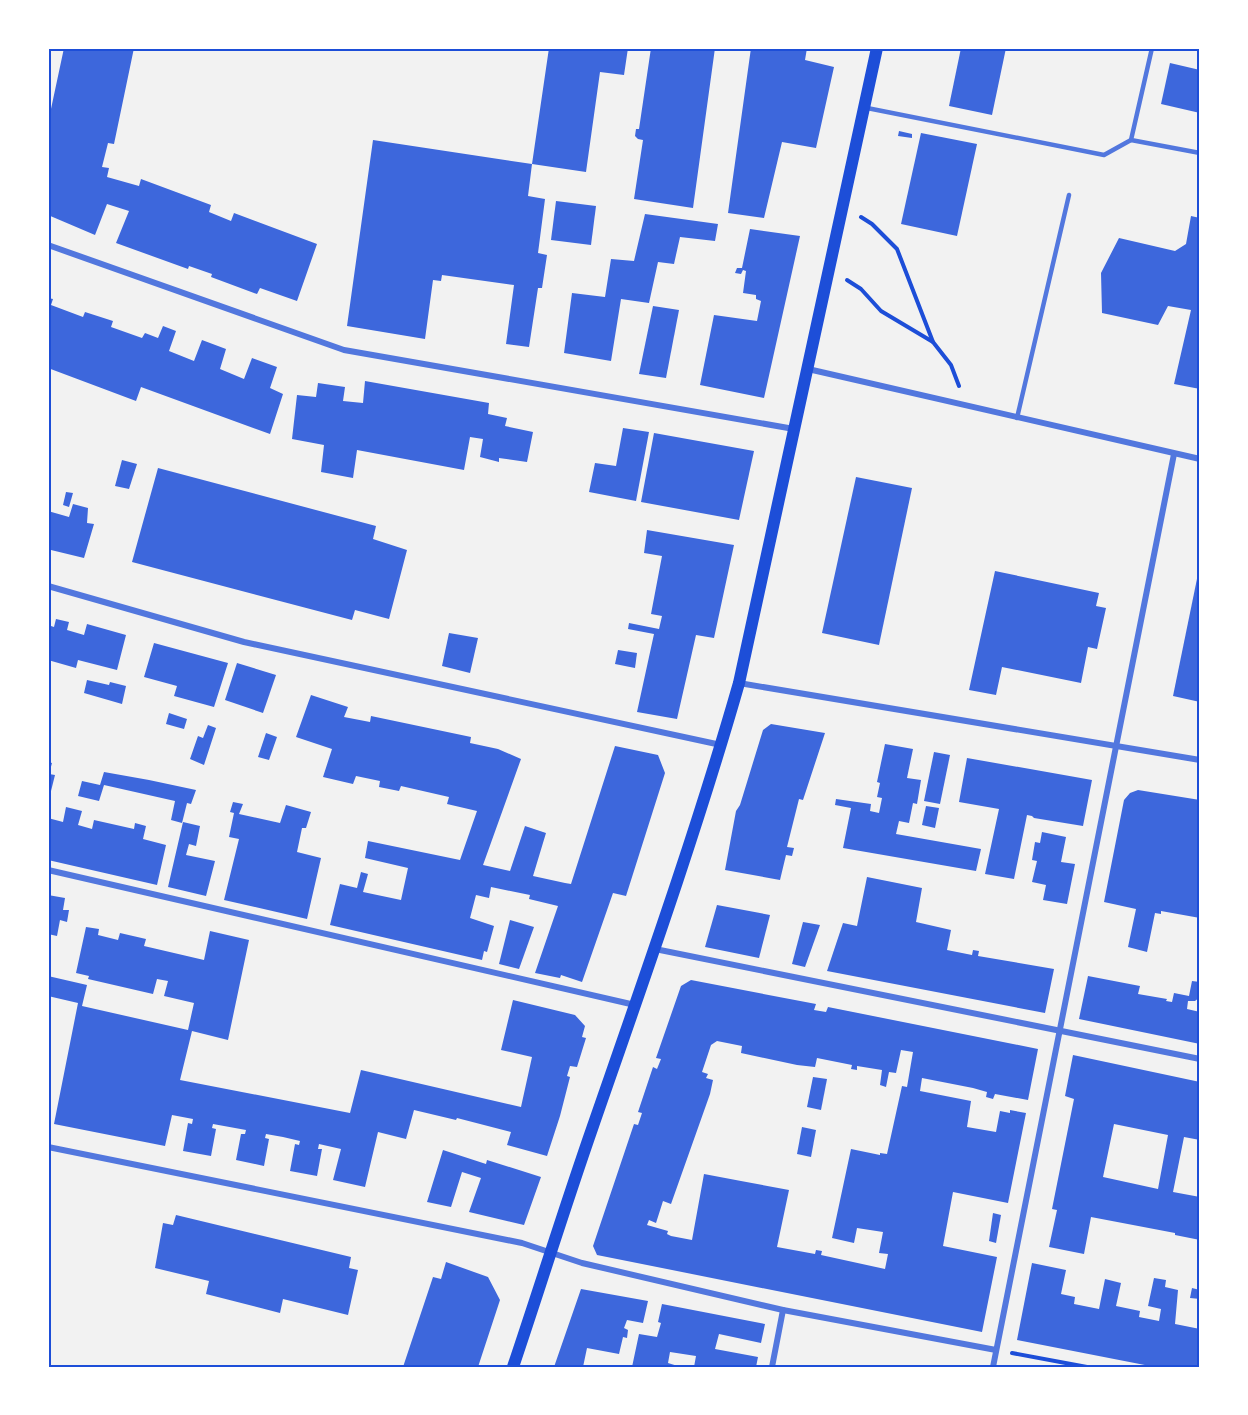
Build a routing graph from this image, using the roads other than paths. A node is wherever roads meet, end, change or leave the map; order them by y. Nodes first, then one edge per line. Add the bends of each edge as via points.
1 (877, 48) edge
2 (1152, 48) edge
3 (864, 107) junction
4 (1131, 140) junction
5 (1200, 153) edge
6 (1069, 195) dead end
7 (48, 245) edge
8 (807, 369) junction
9 (1017, 418) junction
10 (794, 429) junction
11 (1174, 454) junction
12 (1200, 459) edge
13 (48, 586) edge
14 (739, 683) junction
15 (1115, 744) junction
16 (721, 745) junction
17 (1200, 760) edge
18 (48, 870) edge
19 (655, 949) junction
20 (636, 1006) junction
21 (1060, 1031) junction
22 (1200, 1059) edge
23 (48, 1147) edge
24 (550, 1252) junction
25 (783, 1310) junction
26 (996, 1350) junction
27 (513, 1367) edge
28 (772, 1367) edge
29 (993, 1367) edge

1 - 3 main road
2 - 4 lane
3 - 4 lane via 1104,155
3 - 8 main road
4 - 5 lane
6 - 9 lane
7 - 10 street via 344,350
8 - 9 street
8 - 10 main road
9 - 11 street
10 - 14 main road
11 - 12 street
11 - 15 street
13 - 16 street via 244,642
14 - 15 street
14 - 16 main road
15 - 17 street
15 - 21 street
16 - 19 main road
18 - 20 street
19 - 20 main road
19 - 21 street
20 - 24 main road
21 - 22 street
21 - 26 street
23 - 24 street via 522,1243
24 - 25 street
24 - 27 main road
25 - 26 street
25 - 28 street
26 - 29 street

